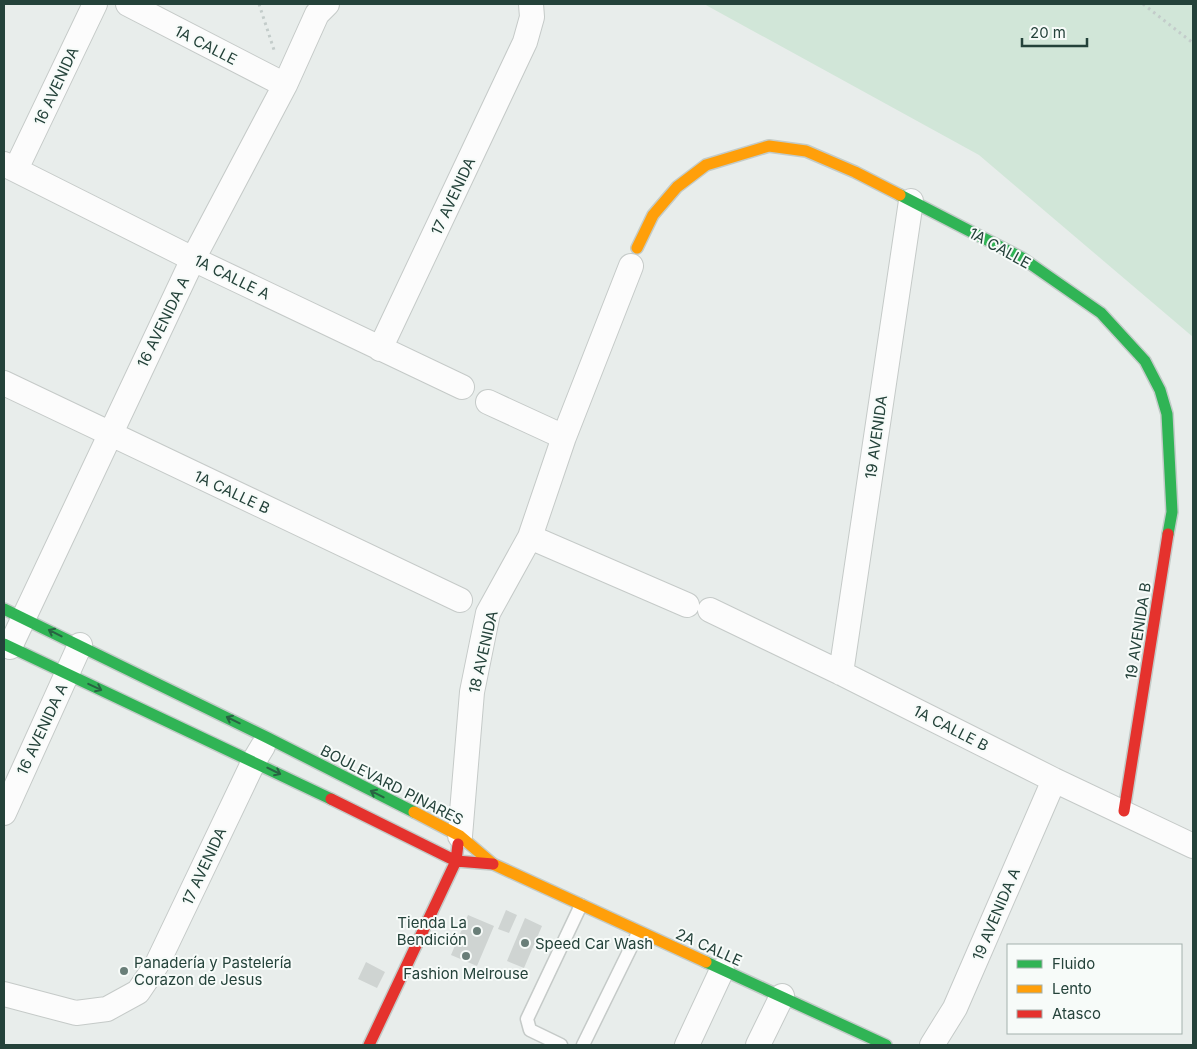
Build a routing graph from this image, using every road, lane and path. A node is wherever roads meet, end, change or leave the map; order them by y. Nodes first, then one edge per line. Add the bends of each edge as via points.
1 (95, 4) edge
2 (259, 4) edge
3 (327, 4) edge
4 (531, 4) edge
5 (1143, 4) edge
6 (136, 6) edge
7 (1193, 43) edge
8 (285, 86) junction
9 (740, 153) joint
10 (10, 166) edge
11 (911, 201) junction
12 (634, 257) joint
13 (193, 259) junction
14 (380, 349) junction
15 (4, 383) edge
16 (462, 387) dead end
17 (488, 402) dead end
18 (110, 434) junction
19 (564, 437) junction
20 (1170, 455) joint
21 (530, 537) junction
22 (460, 600) dead end
23 (687, 605) dead end
24 (710, 610) dead end
25 (14, 613) edge
26 (7, 645) edge
27 (80, 645) junction
28 (841, 673) junction
29 (68, 674) junction
30 (268, 738) junction
31 (254, 761) junction
32 (1054, 780) junction
33 (1124, 811) junction
34 (4, 813) edge
35 (460, 836) junction
36 (1193, 846) edge
37 (456, 861) junction
38 (493, 864) junction
39 (581, 904) junction
40 (638, 933) junction
41 (722, 970) junction
42 (4, 994) edge
43 (782, 996) junction
44 (369, 1045) edge
45 (560, 1045) edge
46 (583, 1045) edge
47 (687, 1045) edge
48 (758, 1045) edge
49 (886, 1045) edge
50 (932, 1045) edge

1 - 10 street, 16 AVENIDA
2 - 8 path
3 - 8 street, 16 AVENIDA A via 317,14
4 - 14 street, 17 AVENIDA via 532,17 525,42
5 - 7 path
6 - 8 street, 1A CALLE
8 - 13 street, 16 AVENIDA A
9 - 11 street, 1A CALLE via 769,146 806,152 855,172
9 - 12 street, 18 AVENIDA via 706,165 677,187 653,215
10 - 13 street, 1A CALLE A
11 - 20 street, 1A CALLE via 1022,258 1101,313 1146,361 1167,414
11 - 28 street, 19 AVENIDA
12 - 19 street, 18 AVENIDA
13 - 14 street, 1A CALLE A
13 - 18 street, 16 AVENIDA A
14 - 16 street, 1A CALLE A
15 - 18 street, 1A CALLE B
17 - 19 street
18 - 22 street, 1A CALLE B
18 - 25 street, 16 AVENIDA A
19 - 21 street, 18 AVENIDA
20 - 33 street, 19 AVENIDA B via 1172,512
21 - 23 street
21 - 35 street, 18 AVENIDA via 488,613 472,692
24 - 28 street, 1A CALLE B
25 - 26 street, 16 AVENIDA A
27 -> 25 street, BOULEVARD PINARES
26 - 29 street
27 - 29 street, 16 AVENIDA A
30 -> 27 street, BOULEVARD PINARES
28 - 32 street, 1A CALLE B
29 -> 31 street
29 - 34 street, 16 AVENIDA A
30 - 31 street, 17 AVENIDA
35 -> 30 street, BOULEVARD PINARES
31 -> 37 street
31 - 42 street, 17 AVENIDA via 157,964 138,992 107,1009 76,1013
32 - 33 street, 1A CALLE B
32 - 50 street, 19 AVENIDA A via 955,1008
33 - 36 street, 1A CALLE B
35 - 37 street, 18 AVENIDA
35 - 38 street, BOULEVARD PINARES
37 - 38 street
37 - 44 street, 18 AVENIDA
38 - 39 street, 2A CALLE
39 - 40 street, 2A CALLE
39 - 45 lane via 526,1018 530,1030
40 - 41 street, 2A CALLE
40 - 46 lane
41 - 43 street, 2A CALLE
41 - 47 street
43 - 48 street
43 - 49 street, 2A CALLE

